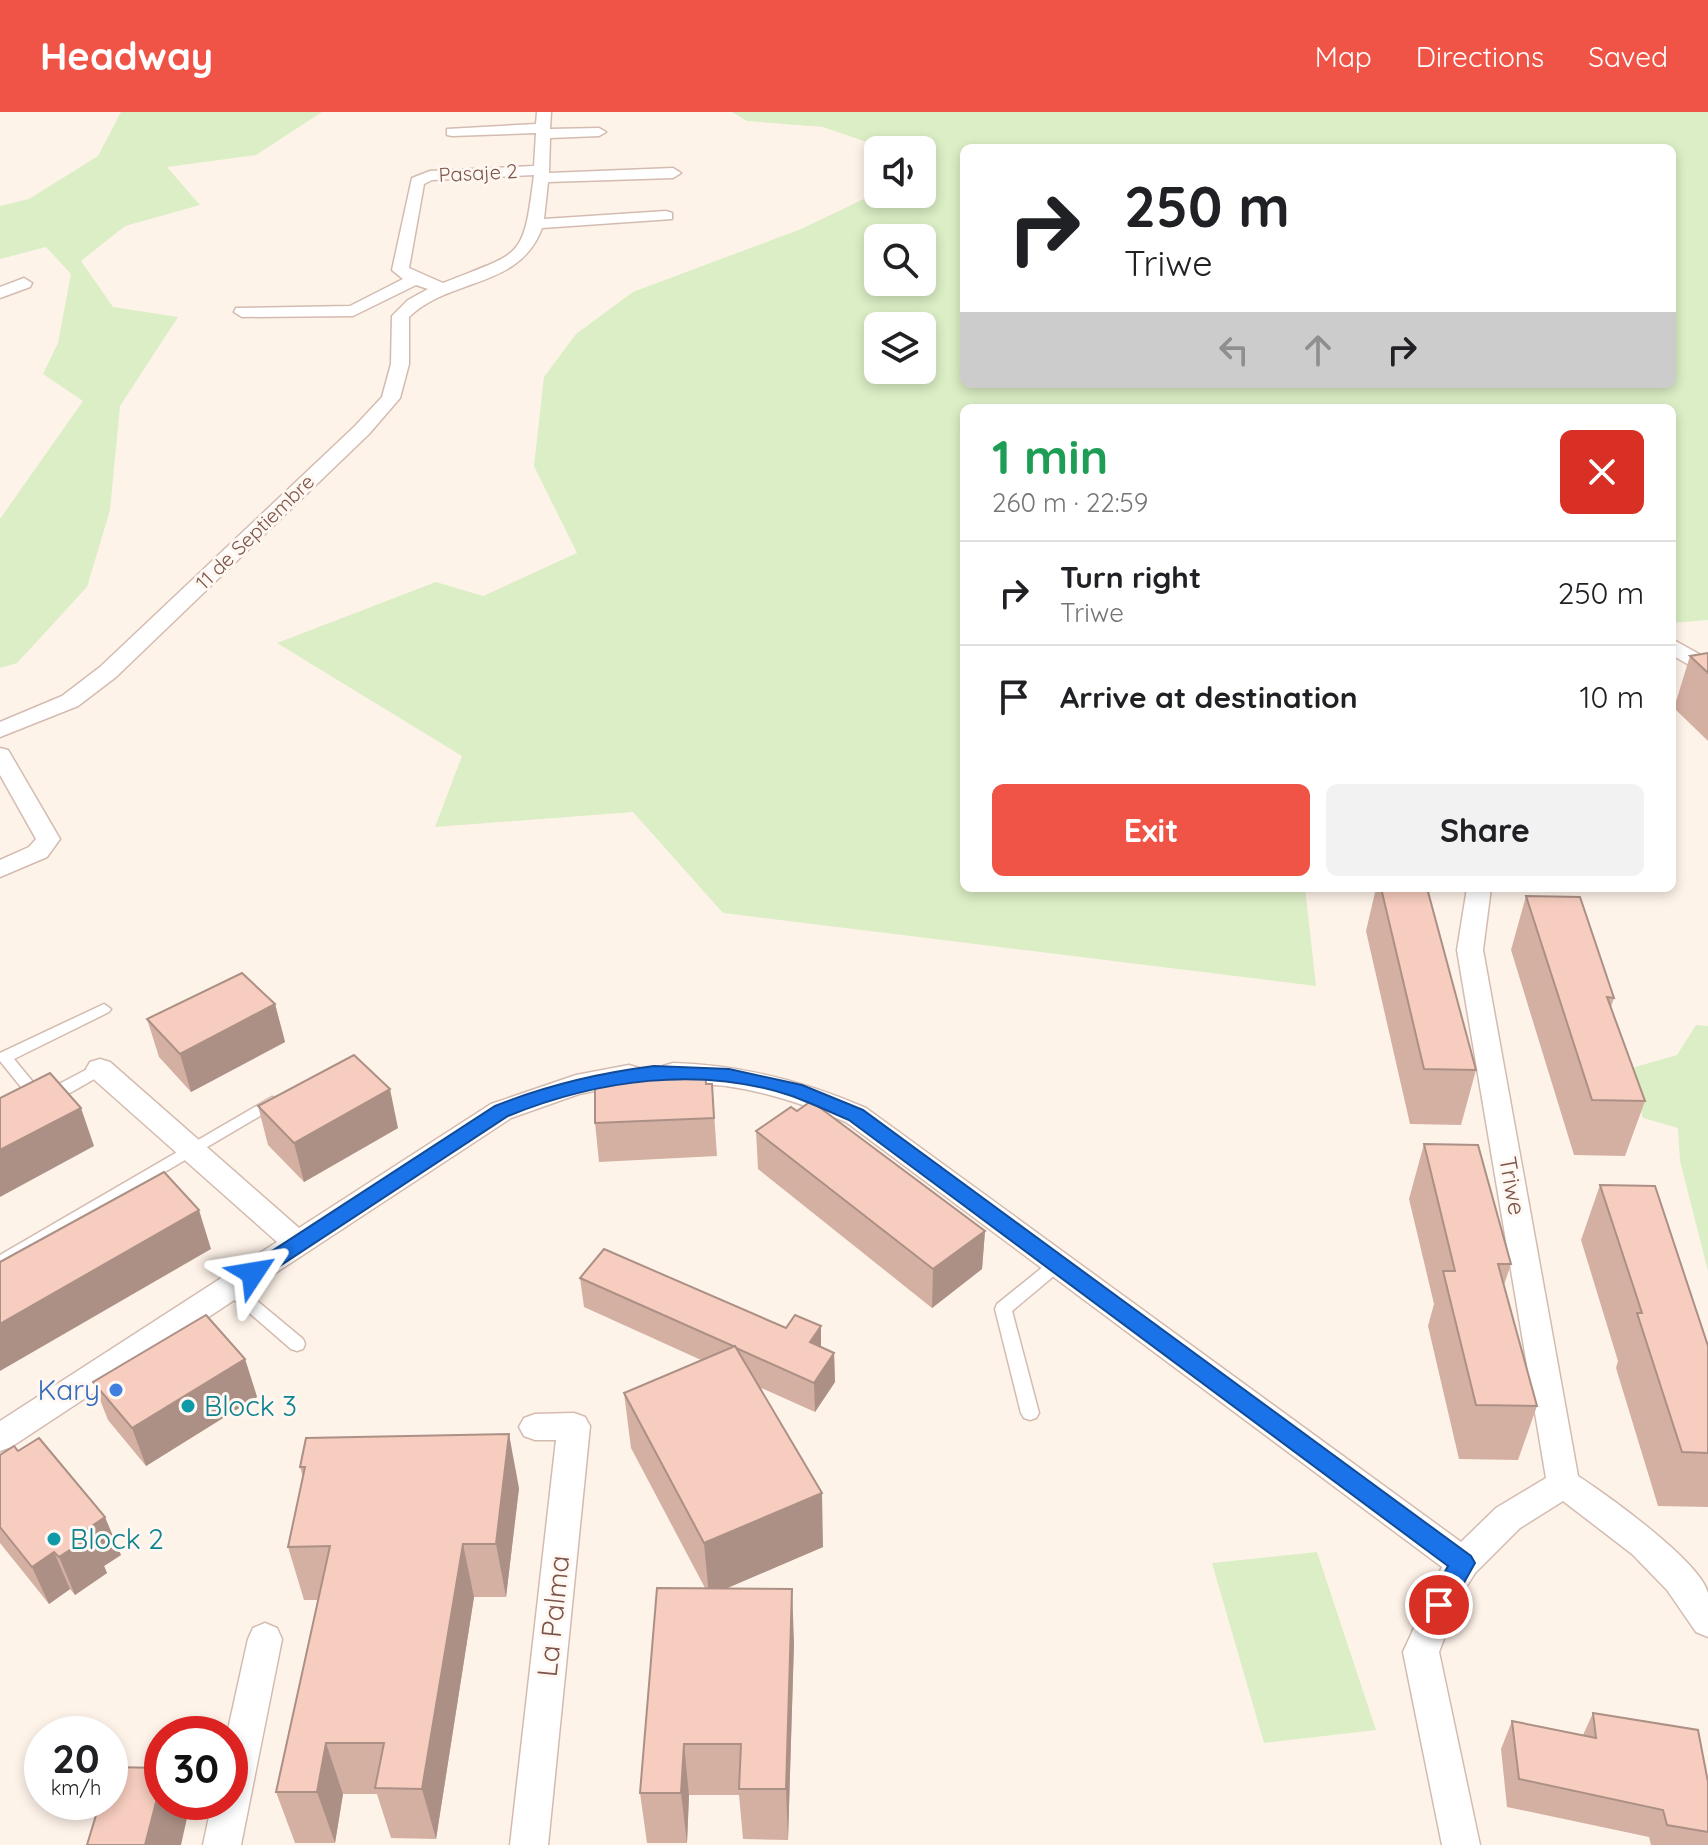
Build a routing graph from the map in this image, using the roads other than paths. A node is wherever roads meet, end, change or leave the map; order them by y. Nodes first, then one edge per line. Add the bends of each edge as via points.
1 (543, 125) edge
2 (452, 132) dead end
3 (599, 132) dead end
4 (673, 173) dead end
5 (539, 174) junction
6 (666, 216) dead end
7 (536, 224) junction
8 (415, 279) junction
9 (24, 283) dead end
10 (443, 288) junction
11 (0, 293) edge
12 (242, 312) dead end
13 (1676, 648) edge
14 (1708, 669) edge
15 (0, 730) edge
16 (0, 755) edge
17 (0, 869) edge
18 (1478, 892) edge
19 (104, 1009) dead end
20 (100, 1069) joint
21 (282, 1096) edge
22 (192, 1150) junction
23 (298, 1244) junction
24 (0, 1263) edge
25 (1055, 1266) junction
26 (231, 1288) junction
27 (297, 1344) dead end
28 (1030, 1413) dead end
29 (535, 1427) dead end
30 (0, 1438) edge
31 (1563, 1484) junction
32 (1463, 1563) junction
33 (1708, 1621) edge
34 (265, 1639) dead end
35 (222, 1845) edge
36 (529, 1845) edge
37 (1461, 1845) edge

1 - 2 street
1 - 3 street
1 - 5 street
4 - 5 street, Pasaje 2
5 - 7 street
5 - 8 street, Pasaje 2 via 430,176 417,181 400,270
6 - 7 street
7 - 10 street via 522,254
8 - 10 street
8 - 12 street via 353,311
9 - 11 street
10 - 15 street, 11 de Septiembre via 409,305 400,316 400,364 391,398 362,430 108,672 70,701
13 - 14 street
16 - 17 street via 48,839 38,852
18 - 31 street, Triwe via 1470,950
19 - 20 lane via 5,1057 33,1104
20 - 22 street
21 - 22 lane
22 - 23 street
22 - 24 lane
23 - 25 street via 501,1111 615,1077 694,1073 762,1081 856,1115
23 - 26 street
25 - 28 lane via 1003,1309
25 - 32 street
26 - 27 lane
26 - 30 street
29 - 36 street, La Palma via 574,1426
31 - 32 street via 1508,1518
31 - 33 street via 1653,1552
32 - 37 street via 1421,1652
34 - 35 street

